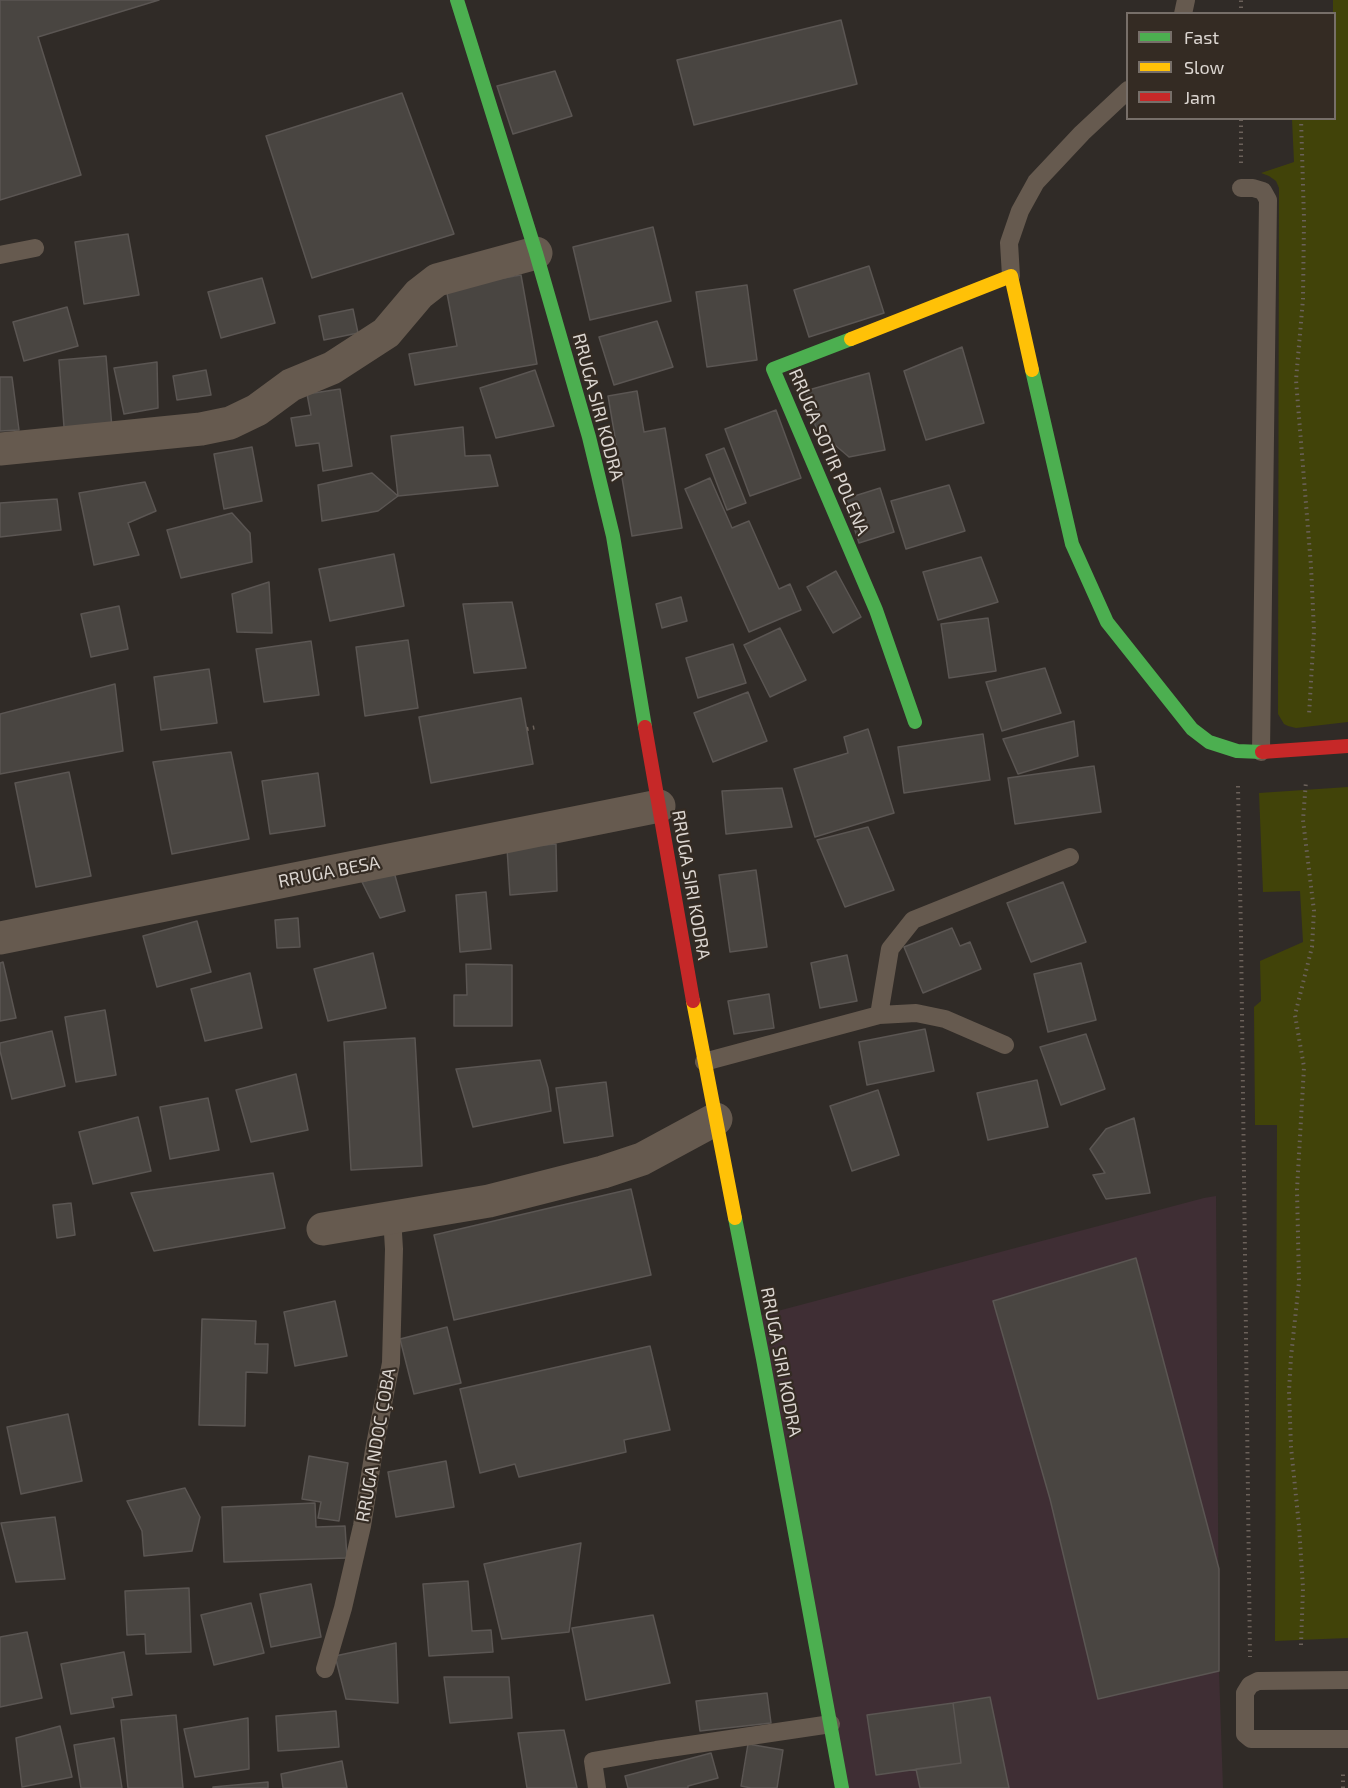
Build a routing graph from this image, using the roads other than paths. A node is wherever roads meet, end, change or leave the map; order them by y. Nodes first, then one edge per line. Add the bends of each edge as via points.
1 (456, 0) edge
2 (1126, 92) edge
3 (1241, 188) road end
4 (34, 248) dead end
5 (537, 253) junction
6 (0, 255) edge
7 (1011, 276) junction
8 (0, 449) edge
9 (915, 722) dead end
10 (1348, 746) edge
11 (1261, 752) junction
12 (658, 806) junction
13 (1070, 857) dead end
14 (0, 938) edge
15 (879, 1015) junction
16 (1005, 1045) dead end
17 (704, 1062) junction
18 (716, 1119) junction
19 (392, 1217) junction
20 (323, 1229) dead end
21 (325, 1669) dead end
22 (1348, 1680) edge
23 (831, 1724) junction
24 (1348, 1739) edge
25 (597, 1788) edge
26 (842, 1788) edge

1 - 5 street, RRUGA SIRI KODRA
2 - 7 lane via 1036,182 1009,243
3 - 11 lane via 1263,191 1268,200
4 - 6 lane
5 - 8 street via 437,280 419,294 386,333 363,349 332,368 291,385 257,410 230,423
5 - 12 street, RRUGA SIRI KODRA via 613,536
7 - 9 street, RRUGA SOTIR POLENA via 773,369 876,610
7 - 11 street via 1072,544 1107,622 1192,729 1209,742 1237,751
10 - 11 street
12 - 14 street, RRUGA BESA
12 - 17 street, RRUGA SIRI KODRA
13 - 15 lane via 913,920 890,949
15 - 16 lane via 916,1013 945,1019
15 - 17 lane
17 - 18 street, RRUGA SIRI KODRA
18 - 19 street via 642,1159 603,1172 489,1201
18 - 23 street, RRUGA SIRI KODRA
19 - 20 street
19 - 21 lane, RRUGA NDOC ÇOBA via 391,1363 362,1526
22 - 24 lane via 1258,1681 1245,1693 1245,1734 1251,1739
23 - 25 lane via 593,1761
23 - 26 street, RRUGA SIRI KODRA

